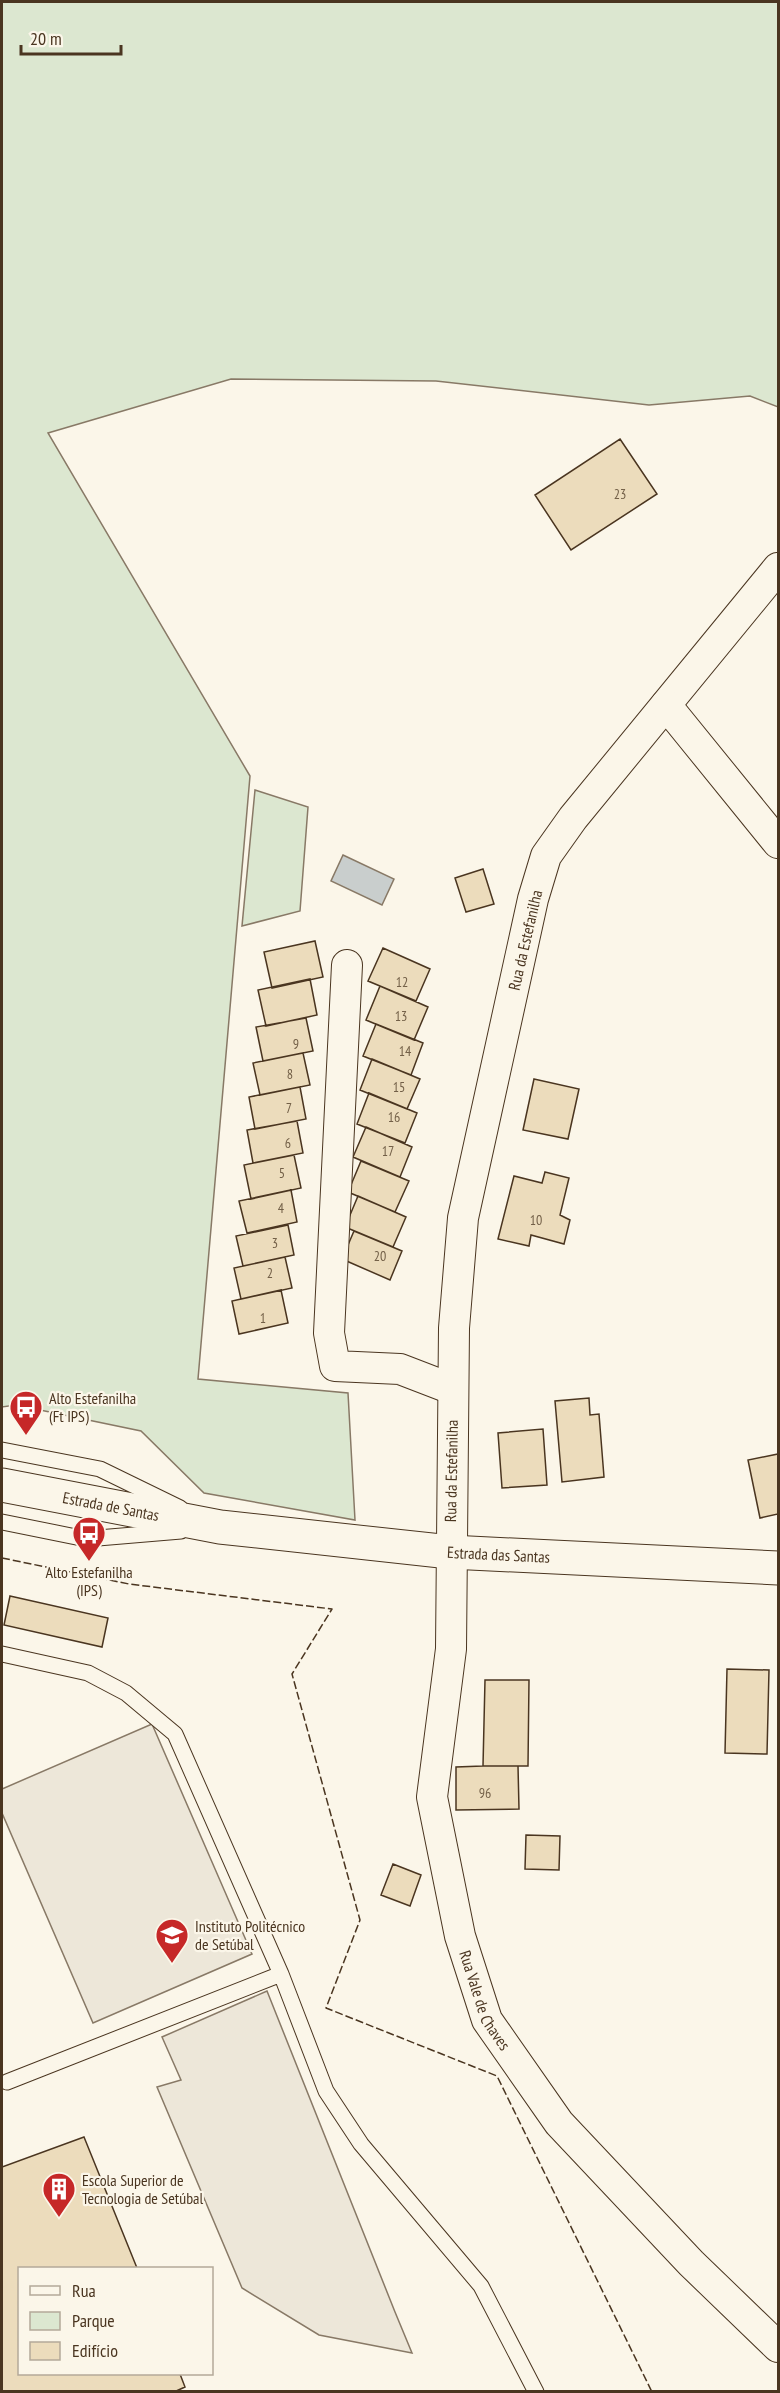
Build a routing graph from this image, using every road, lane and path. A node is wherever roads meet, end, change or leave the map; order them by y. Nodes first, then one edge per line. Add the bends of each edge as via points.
1 (778, 568) edge
2 (666, 705) junction
3 (778, 843) edge
4 (347, 965) dead end
5 (452, 1389) junction
6 (2, 1450) edge
7 (2, 1485) edge
8 (2, 1522) edge
9 (220, 1527) junction
10 (450, 1552) junction
11 (778, 1568) edge
12 (2, 1654) edge
13 (281, 1974) junction
14 (8, 2082) dead end
15 (778, 2347) edge
16 (536, 2391) edge

1 - 2 street, Rua da Estefanilha
2 - 3 street
2 - 5 street, Rua da Estefanilha via 546,856 533,898 464,1218
4 - 5 street via 329,1333 335,1366 400,1369
5 - 10 street, Rua da Estefanilha
6 - 9 lane via 100,1469
7 - 9 main road, Estrada de Santas
8 - 9 lane via 87,1539
9 - 10 main road, Estrada das Santas
10 - 11 main road, Estrada das Santas
10 - 15 street, Rua Vale de Chaves via 451,1650 432,1797 460,1936 487,2020 559,2123 691,2263
12 - 13 lane via 88,1673 126,1693 175,1734
13 - 14 lane
13 - 16 lane via 326,2091 362,2144 482,2286

